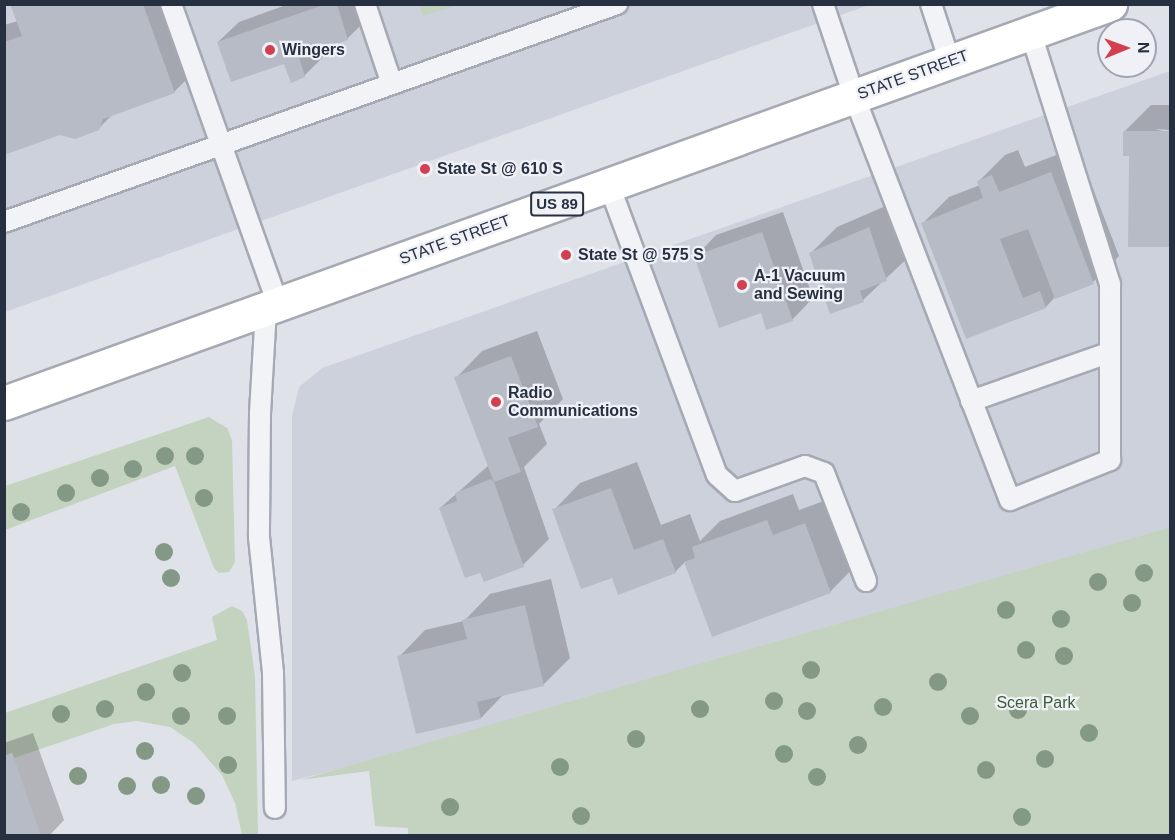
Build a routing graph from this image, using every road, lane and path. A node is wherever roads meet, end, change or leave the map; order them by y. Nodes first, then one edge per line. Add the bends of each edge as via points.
1 (171, 4) edge
2 (364, 4) edge
3 (617, 4) edge
4 (823, 4) edge
5 (931, 4) edge
6 (1110, 4) edge
7 (1031, 33) junction
8 (950, 62) junction
9 (392, 84) junction
10 (854, 96) junction
11 (221, 145) junction
12 (609, 185) junction
13 (4, 222) edge
14 (272, 306) junction
15 (1108, 353) junction
16 (971, 401) junction
17 (4, 403) edge
18 (866, 581) dead end
19 (275, 808) dead end

1 - 11 lane
2 - 9 lane
3 - 9 lane
4 - 10 lane
5 - 8 lane
6 - 7 main road, STATE STREET / US 89
7 - 8 main road, STATE STREET / US 89
7 - 15 lane via 1110,284
8 - 10 main road, STATE STREET / US 89
9 - 11 lane
10 - 12 main road, STATE STREET / US 89
10 - 16 lane
11 - 13 lane
11 - 14 lane
12 - 14 main road, STATE STREET / US 89
12 - 18 lane via 717,475 735,492 805,466 824,473
14 - 17 main road, STATE STREET / US 89
14 - 19 lane via 260,414 259,537 273,673
15 - 16 lane
15 - 16 lane via 1110,460 1010,500

